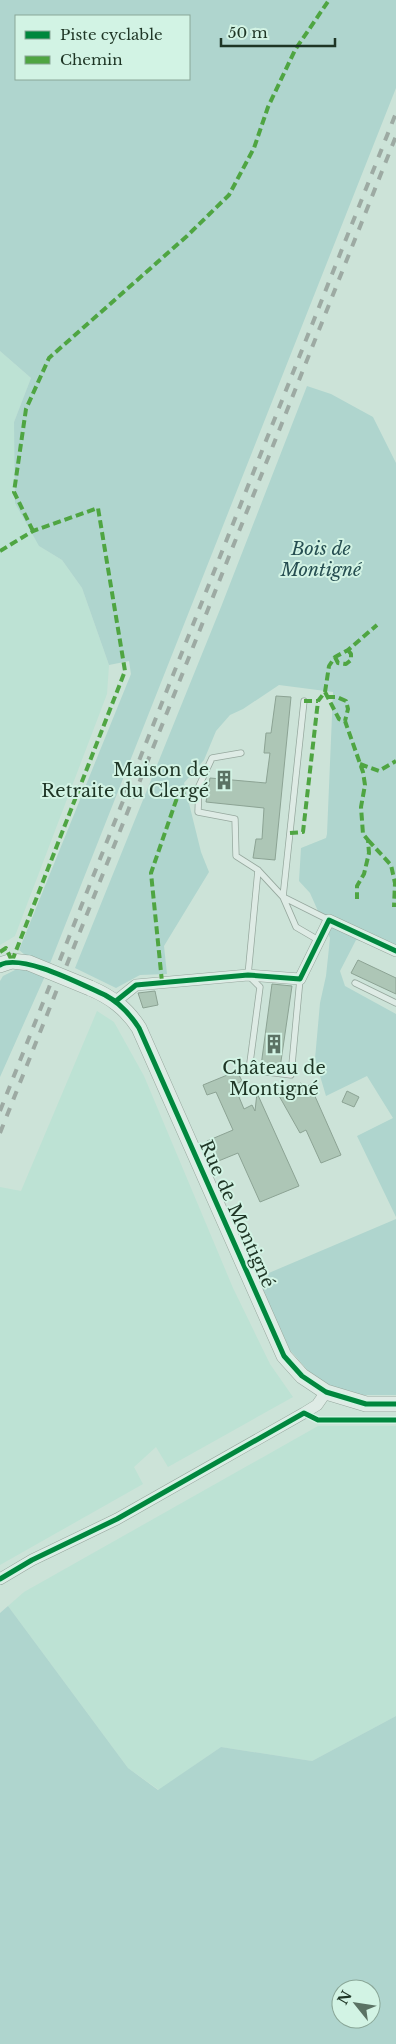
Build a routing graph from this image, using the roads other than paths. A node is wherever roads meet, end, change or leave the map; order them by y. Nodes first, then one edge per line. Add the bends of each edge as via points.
1 (304, 701) dead end
2 (240, 753) dead end
3 (258, 870) junction
4 (283, 897) junction
5 (329, 920) junction
6 (320, 941) junction
7 (396, 951) edge
8 (0, 966) edge
9 (248, 975) junction
10 (300, 979) junction
11 (355, 983) dead end
12 (116, 1002) junction
13 (396, 1003) edge
14 (326, 1392) junction
15 (396, 1404) edge
16 (0, 1579) edge

1 - 4 lane
2 - 3 lane via 212,758 199,786 198,812 235,819 236,856
3 - 4 lane
3 - 9 lane
4 - 5 lane
4 - 6 lane via 296,927
5 - 6 street
5 - 7 street
6 - 10 street
8 - 12 street, Rue de Montigné, bridge via 12,961 28,963
9 - 10 street
9 - 10 lane via 260,987 249,1070 291,1075
9 - 12 street via 136,985
11 - 13 lane
12 - 14 street, Rue de Montigné via 140,1028 284,1356 302,1376
14 - 15 street, Rue de Montigné via 366,1404
14 - 16 street via 317,1405 117,1519

